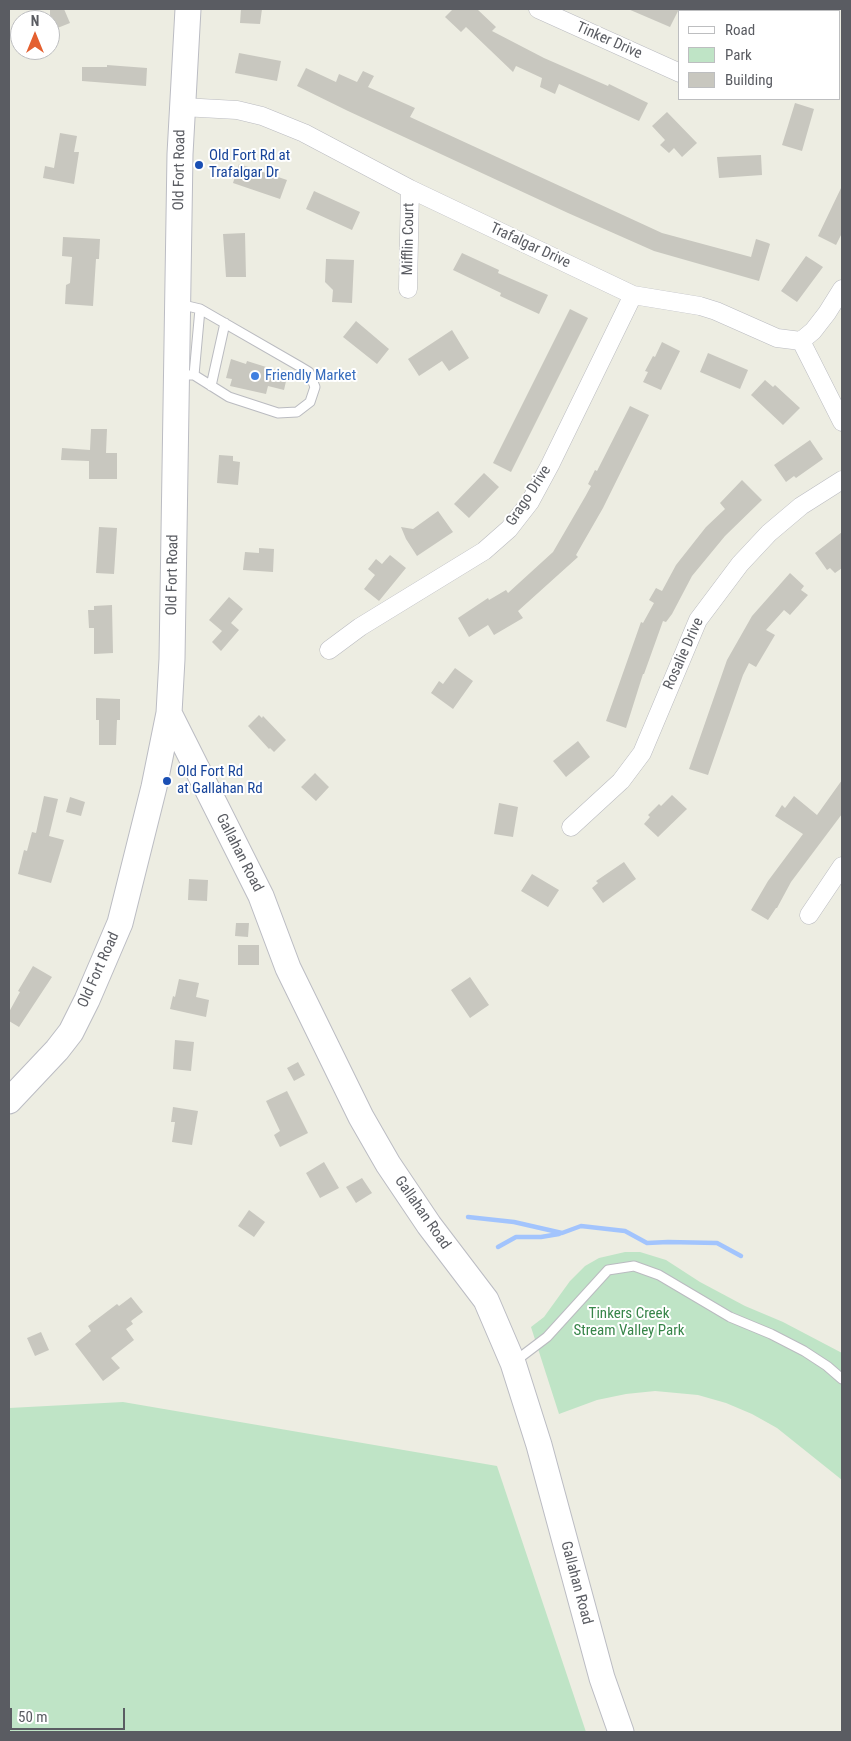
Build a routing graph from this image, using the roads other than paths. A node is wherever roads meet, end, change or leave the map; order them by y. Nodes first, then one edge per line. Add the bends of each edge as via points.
1 (188, 9) edge
2 (538, 9) edge
3 (678, 72) edge
4 (182, 107) junction
5 (410, 189) junction
6 (408, 289) dead end
7 (842, 289) edge
8 (633, 295) junction
9 (189, 306) junction
10 (225, 323) junction
11 (801, 342) junction
12 (185, 375) junction
13 (211, 386) junction
14 (842, 422) edge
15 (842, 480) edge
16 (329, 650) dead end
17 (169, 713) junction
18 (571, 827) dead end
19 (842, 866) edge
20 (809, 915) dead end
21 (9, 1101) edge
22 (513, 1363) junction
23 (842, 1379) edge
24 (621, 1732) edge

1 - 4 main road, Old Fort Road
2 - 3 street, Tinker Drive
4 - 5 street, Trafalgar Drive via 237,110 262,116 304,133
4 - 9 main road, Old Fort Road
5 - 6 street, Mifflin Court
5 - 8 street, Trafalgar Drive
7 - 11 street via 827,313
8 - 11 street, Trafalgar Drive via 700,306 777,338
8 - 16 street, Grago Drive via 550,465 530,502 509,529 484,551 360,626
9 - 10 lane
9 - 12 main road, Old Fort Road
10 - 13 lane
10 - 13 lane via 309,372 315,387 310,402 297,412 278,413 229,397
11 - 14 street
12 - 13 lane
12 - 17 main road, Old Fort Road
15 - 18 street, Rosalie Drive via 801,506 740,564 698,620 642,753 621,781
17 - 21 main road, Old Fort Road via 120,923 71,1032
17 - 22 main road, Gallahan Road via 260,896 288,968 360,1117 429,1225 486,1300
19 - 20 street
22 - 23 lane via 547,1337 608,1270 634,1266 659,1274 730,1317 804,1351
22 - 24 main road, Gallahan Road via 539,1445 597,1660

